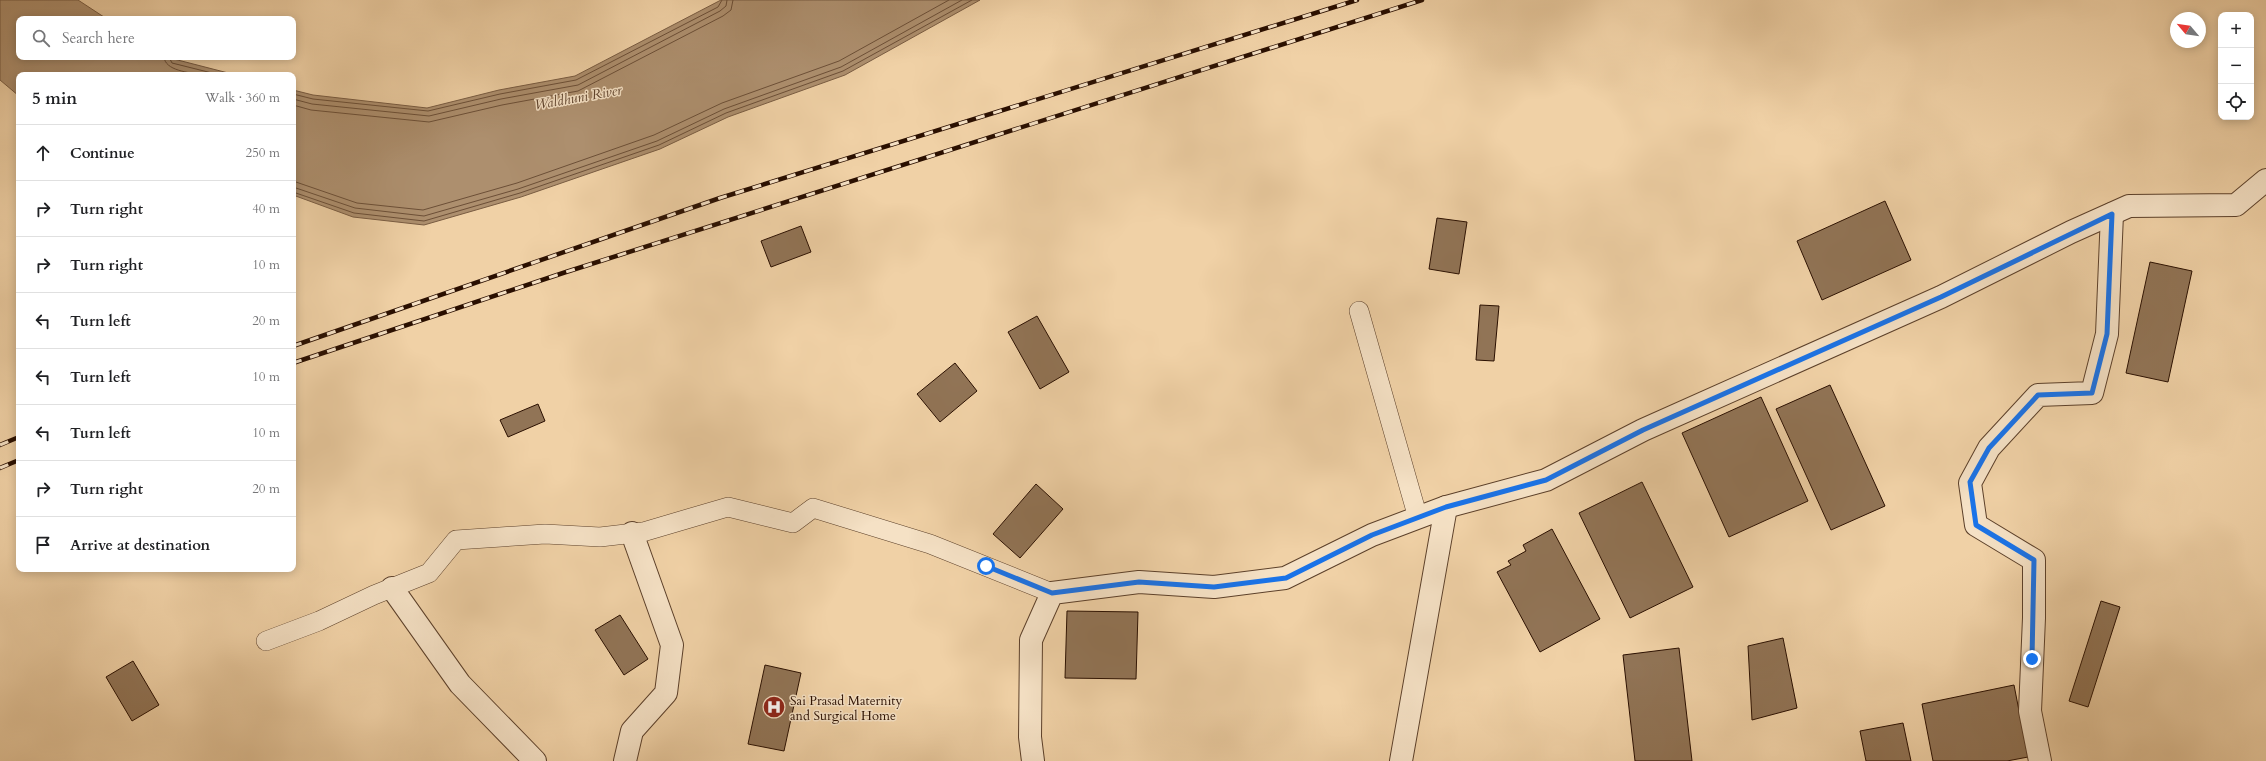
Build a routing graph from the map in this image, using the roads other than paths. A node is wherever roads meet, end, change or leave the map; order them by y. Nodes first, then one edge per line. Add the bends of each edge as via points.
1 (2266, 180) edge
2 (2112, 214) junction
3 (1359, 311) dead end
4 (1446, 507) junction
5 (1418, 518) junction
6 (632, 533) junction
7 (392, 588) junction
8 (1052, 593) junction
9 (266, 641) dead end
10 (535, 761) edge
11 (625, 761) edge
12 (1033, 761) edge
13 (1401, 761) edge
14 (2040, 761) edge

1 - 2 street via 2236,205 2130,206
2 - 4 street via 1941,297 1643,430 1546,480
2 - 14 street via 2107,334 2092,393 2038,395 1989,448 1970,482 1976,525 2034,560 2030,712
3 - 5 lane
4 - 5 street
4 - 13 street
5 - 8 street via 1372,535 1286,578 1214,587 1139,582
6 - 7 lane via 600,537 545,534 456,540 429,573
6 - 8 lane via 728,507 793,523 813,508 930,544
6 - 11 street via 672,645 666,693 632,731
7 - 9 lane via 319,621
7 - 10 street via 460,684
8 - 12 street via 1031,640 1030,737

